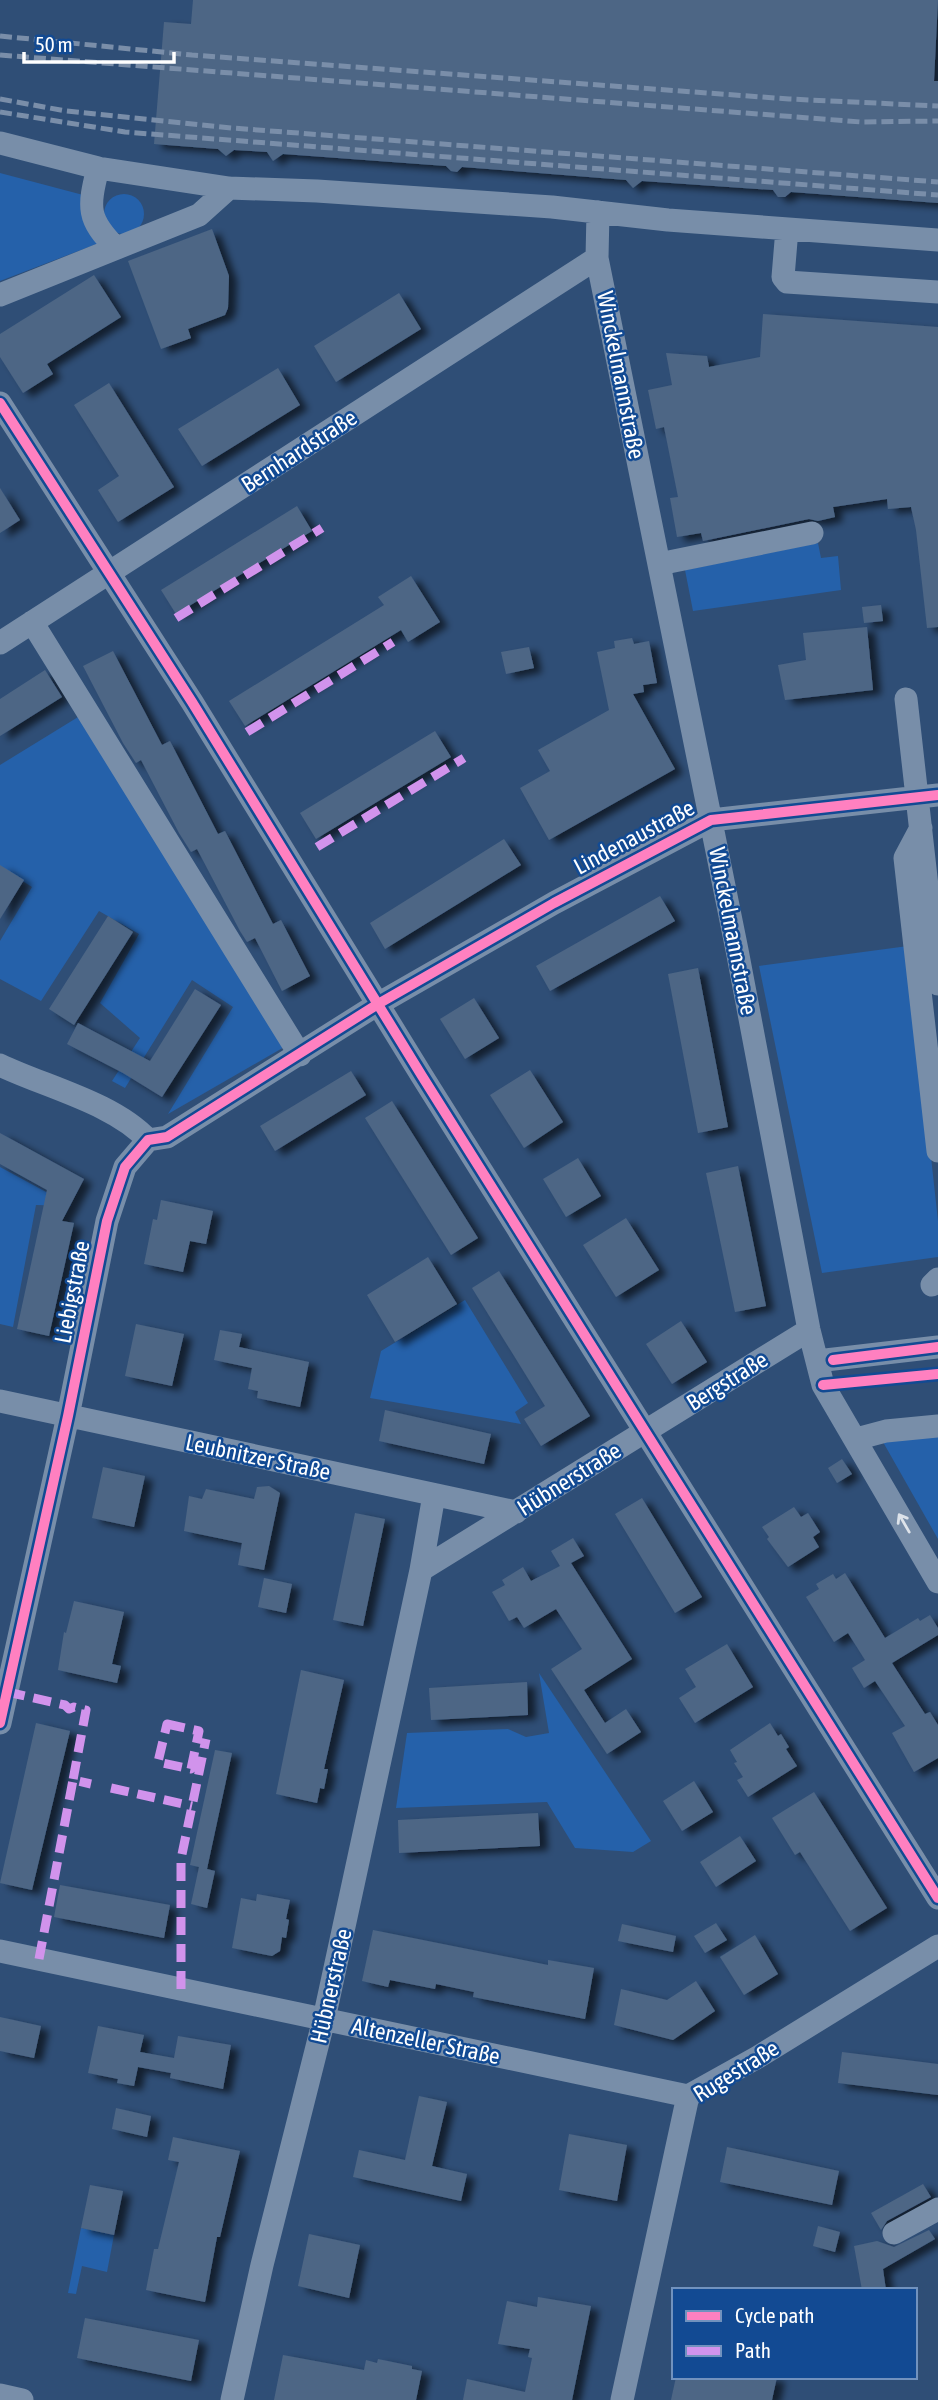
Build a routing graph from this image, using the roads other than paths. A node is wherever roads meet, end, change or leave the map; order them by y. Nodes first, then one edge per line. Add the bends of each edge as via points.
1 (0, 144) edge
2 (98, 168) junction
3 (229, 188) junction
4 (598, 212) junction
5 (787, 229) junction
6 (938, 240) edge
7 (116, 248) junction
8 (597, 258) junction
9 (938, 292) edge
10 (0, 295) edge
11 (0, 403) edge
12 (812, 533) dead end
13 (659, 564) junction
14 (110, 572) junction
15 (32, 622) junction
16 (0, 643) edge
17 (906, 699) dead end
18 (928, 795) edge
19 (710, 820) junction
20 (921, 828) junction
21 (938, 984) edge
22 (378, 1004) junction
23 (300, 1055) junction
24 (0, 1065) edge
25 (148, 1140) junction
26 (938, 1151) edge
27 (809, 1330) junction
28 (938, 1347) edge
29 (817, 1361) junction
30 (0, 1401) edge
31 (68, 1416) junction
32 (938, 1426) edge
33 (645, 1431) junction
34 (856, 1439) junction
35 (434, 1495) junction
36 (516, 1512) junction
37 (421, 1570) junction
38 (938, 1582) edge
39 (0, 1723) edge
40 (938, 1898) edge
41 (938, 1946) edge
42 (0, 1951) edge
43 (324, 2020) junction
44 (688, 2096) junction
45 (938, 2209) edge
46 (894, 2233) dead end
47 (0, 2395) edge
48 (22, 2400) edge
49 (232, 2400) edge
50 (622, 2400) edge

1 - 2 street
2 - 3 street
2 - 7 street via 91,215
3 - 4 street
3 - 7 street via 199,215
4 - 5 street
4 - 8 street, Winckelmannstraße
5 - 6 street
5 - 9 street via 783,277 787,282
7 - 10 street
8 - 13 street, Winckelmannstraße
8 - 14 street, Bernhardstraße
11 - 14 street
12 - 13 street
13 - 19 street, Winckelmannstraße
14 - 15 street, Bernhardstraße
14 - 22 street
15 - 16 street, Bernhardstraße
15 - 23 street
17 - 18 street
18 - 19 street, Lindenaustraße
18 - 20 street
19 - 22 street, Lindenaustraße
19 - 27 street, Winckelmannstraße
20 - 21 street
20 - 26 street via 905,858
22 - 23 street
22 - 33 street
23 - 25 street via 167,1137
24 - 25 street via 113,1113
25 - 31 street, Liebigstraße via 125,1167 107,1221
27 - 29 street, Winckelmannstraße
27 - 33 street, Bergstraße
28 - 29 street
29 - 34 street, Winckelmannstraße via 823,1385
30 - 31 street, Leubnitzer Straße
31 - 35 street, Leubnitzer Straße
31 - 39 street, Liebigstraße
32 - 34 street
33 - 36 street, Hübnerstraße
33 - 40 street
38 -> 34 street, Winckelmannstraße
35 - 36 street, Leubnitzer Straße
35 - 37 street, Hübnerstraße
36 - 37 street, Hübnerstraße
37 - 43 street, Hübnerstraße
41 - 44 street, Rugestraße
42 - 43 street, Altenzeller Straße
43 - 44 street, Altenzeller Straße
43 - 49 street, Hübnerstraße
44 - 50 street, Rugestraße
45 - 46 street
47 - 48 street

